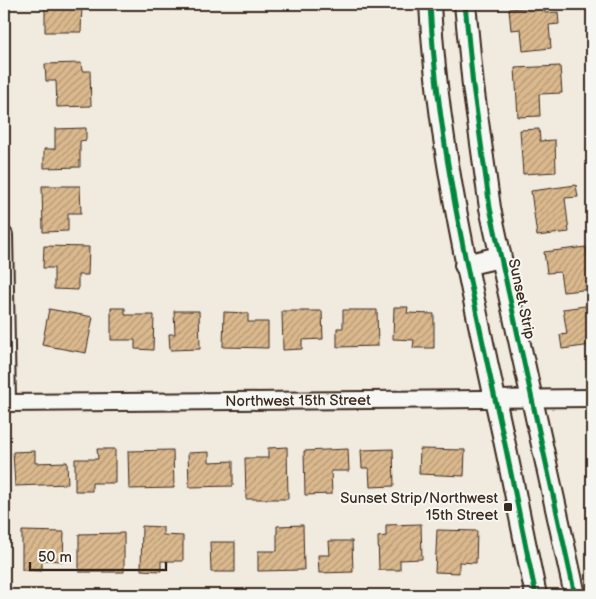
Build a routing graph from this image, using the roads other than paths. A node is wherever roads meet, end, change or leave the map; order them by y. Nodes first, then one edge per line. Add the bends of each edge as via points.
1 (430, 4) edge
2 (465, 4) edge
3 (4, 235) edge
4 (500, 257) junction
5 (465, 265) junction
6 (531, 398) junction
7 (592, 398) edge
8 (496, 399) junction
9 (5, 403) edge
10 (536, 595) edge
11 (575, 595) edge

1 - 5 street via 434,65 447,163
2 - 4 street, Sunset Strip via 478,126
3 - 9 street
4 - 5 street
4 - 6 street, Sunset Strip
5 - 8 street
6 - 7 street, Northwest 15th Street
6 - 8 street, Northwest 15th Street
6 - 11 street, Sunset Strip
8 - 9 street, Northwest 15th Street
8 - 10 street

